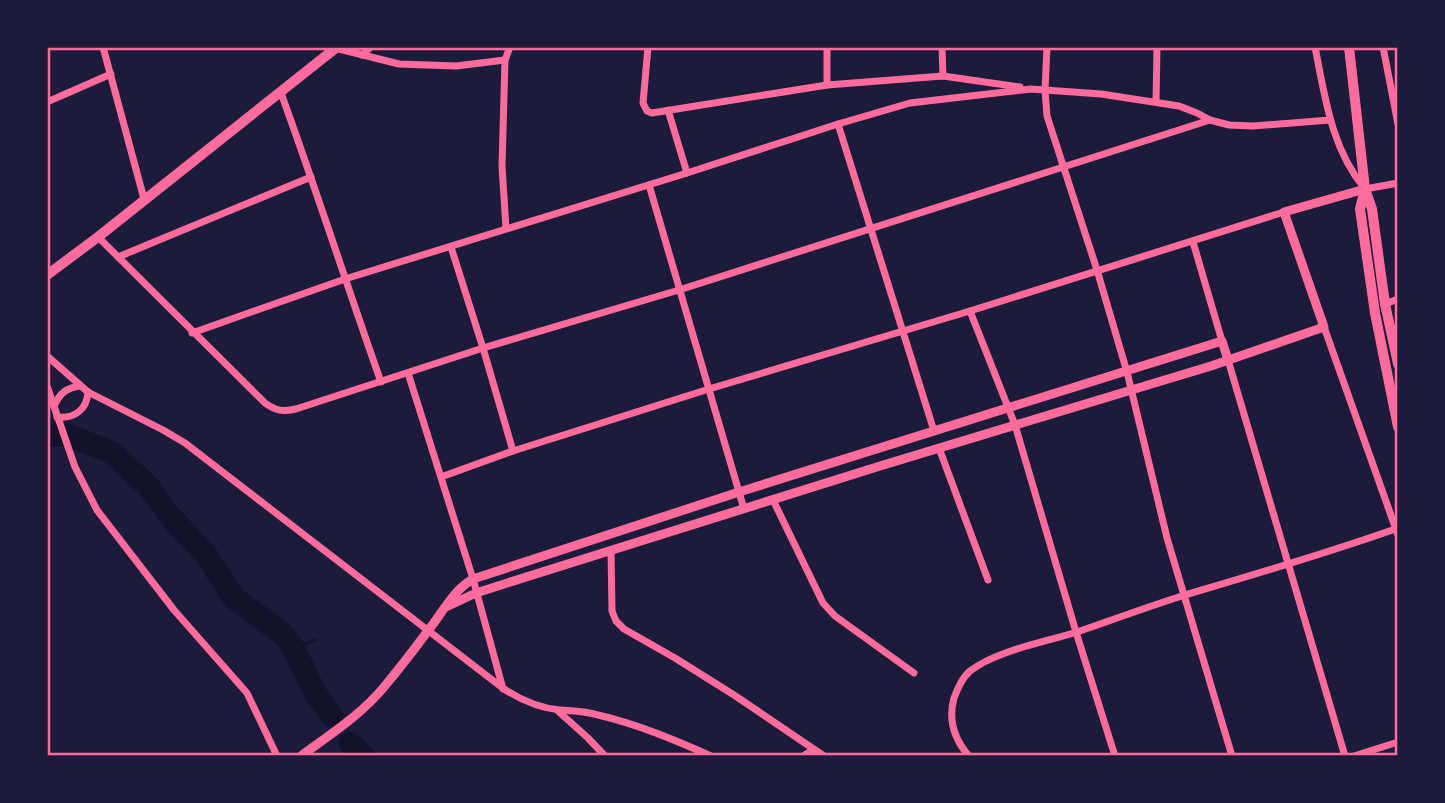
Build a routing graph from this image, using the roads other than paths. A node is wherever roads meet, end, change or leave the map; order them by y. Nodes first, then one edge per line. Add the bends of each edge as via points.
1 (103, 47) edge
2 (371, 47) edge
3 (510, 47) edge
4 (648, 47) edge
5 (827, 47) edge
6 (942, 47) edge
7 (1047, 47) edge
8 (1157, 47) edge
9 (1315, 47) edge
10 (1349, 47) edge
11 (1383, 47) edge
12 (336, 48) edge
13 (362, 55) junction
14 (505, 60) junction
15 (111, 74) junction
16 (943, 76) junction
17 (827, 85) junction
18 (1031, 89) junction
19 (1045, 90) junction
20 (281, 93) junction
21 (47, 102) edge
22 (1156, 102) junction
23 (668, 110) junction
24 (1210, 120) junction
25 (1330, 120) junction
26 (838, 124) junction
27 (1398, 124) edge
28 (1065, 167) junction
29 (687, 173) junction
30 (311, 177) junction
31 (1398, 183) edge
32 (649, 185) junction
33 (1365, 189) junction
34 (144, 199) junction
35 (1284, 212) junction
36 (870, 228) junction
37 (506, 229) junction
38 (98, 237) junction
39 (1193, 242) junction
40 (451, 247) junction
41 (118, 257) junction
42 (1097, 270) junction
43 (47, 275) edge
44 (345, 279) junction
45 (679, 290) junction
46 (1398, 299) edge
47 (1385, 304) junction
48 (970, 311) junction
49 (1324, 327) junction
50 (904, 331) junction
51 (192, 333) junction
52 (1222, 341) junction
53 (484, 348) junction
54 (47, 356) edge
55 (1228, 360) junction
56 (1398, 364) edge
57 (1127, 372) junction
58 (408, 373) junction
59 (381, 382) junction
60 (80, 386) junction
61 (47, 387) edge
62 (709, 389) junction
63 (1132, 390) junction
64 (88, 392) junction
65 (1395, 398) edge
66 (54, 406) junction
67 (1009, 409) junction
68 (57, 417) junction
69 (1015, 425) junction
70 (1398, 427) edge
71 (934, 431) junction
72 (939, 448) junction
73 (513, 451) junction
74 (441, 477) junction
75 (738, 492) junction
76 (773, 500) junction
77 (744, 509) junction
78 (1397, 531) edge
79 (614, 532) junction
80 (614, 549) junction
81 (1288, 564) junction
82 (473, 579) junction
83 (988, 580) dead end
84 (476, 593) junction
85 (1183, 596) junction
86 (446, 607) junction
87 (428, 632) junction
88 (1076, 632) junction
89 (914, 673) dead end
90 (504, 690) junction
91 (558, 710) junction
92 (1398, 742) edge
93 (813, 750) junction
94 (277, 756) edge
95 (300, 756) edge
96 (605, 756) edge
97 (711, 756) edge
98 (803, 756) edge
99 (824, 756) edge
100 (970, 756) edge
101 (1115, 756) edge
102 (1232, 756) edge
103 (1345, 756) edge
104 (1354, 756) edge

1 - 15 street
2 - 13 street
3 - 14 street
4 - 23 street via 644,107 652,113
5 - 17 street
6 - 16 street
7 - 19 street
8 - 22 street
9 - 25 street
10 - 33 main road
11 - 27 street
12 - 13 street
12 - 20 main road
13 - 14 street via 435,66
14 - 37 street via 502,166
15 - 21 street
15 - 34 street
16 - 17 street
16 - 18 street
17 - 23 street
18 - 19 street
18 - 26 street via 910,103
19 - 22 street
19 - 28 street via 1047,116
20 - 30 street
20 - 34 main road
22 - 24 street
23 - 29 street
24 - 25 street via 1253,126
24 - 28 street
25 - 33 street via 1346,161
26 - 29 street
26 - 36 street
28 - 36 street
28 - 42 street
29 - 32 street
30 - 41 street
30 - 44 street
31 - 33 street
32 - 37 street
32 - 45 street
33 - 35 street
33 - 47 main road
33 - 65 main road via 1360,209 1375,313
34 - 38 main road
35 - 39 street
35 - 49 street
36 - 45 street
36 - 50 street
37 - 40 street
38 - 41 street
38 - 43 main road
39 - 42 street
39 - 52 street
40 - 44 street
40 - 53 street
41 - 51 street
42 - 48 street
42 - 57 street
44 - 51 street
44 - 59 street
45 - 53 street
45 - 62 street
46 - 47 street
47 - 56 main road
48 - 50 street
48 - 67 street
49 - 55 street
49 - 78 street
50 - 62 street
50 - 71 street
51 - 59 street via 278,411
52 - 55 street
52 - 57 street
53 - 58 street
53 - 73 street
54 - 60 street
55 - 63 street
55 - 81 street
57 - 63 street
57 - 67 street
58 - 59 street
58 - 74 street
60 - 64 street
60 - 66 street via 67,388
61 - 66 street
62 - 73 street
62 - 75 street
63 - 69 street
63 - 85 street
64 - 68 street via 80,411
64 - 87 street via 185,443
65 - 70 main road
66 - 68 street
67 - 69 street
67 - 71 street
68 - 94 street via 97,510 174,610 247,693
69 - 72 street
69 - 88 street
71 - 75 street
72 - 76 street
72 - 83 street
73 - 74 street
74 - 82 street
75 - 77 street
75 - 79 street
76 - 77 street
76 - 89 street via 823,603
77 - 80 street
78 - 81 street
79 - 80 street
79 - 82 street
80 - 84 street
80 - 93 street via 612,611 616,621
81 - 85 street
81 - 103 street
82 - 84 street
82 - 86 street
84 - 86 street
84 - 90 street
85 - 88 street
85 - 102 street
86 - 87 street
87 - 90 street
87 - 95 street via 374,698
88 - 100 street via 1004,654 962,680 951,722
88 - 101 street
90 - 91 street via 523,701
91 - 96 street
91 - 97 street via 625,722
92 - 104 street
93 - 98 street
93 - 99 street

